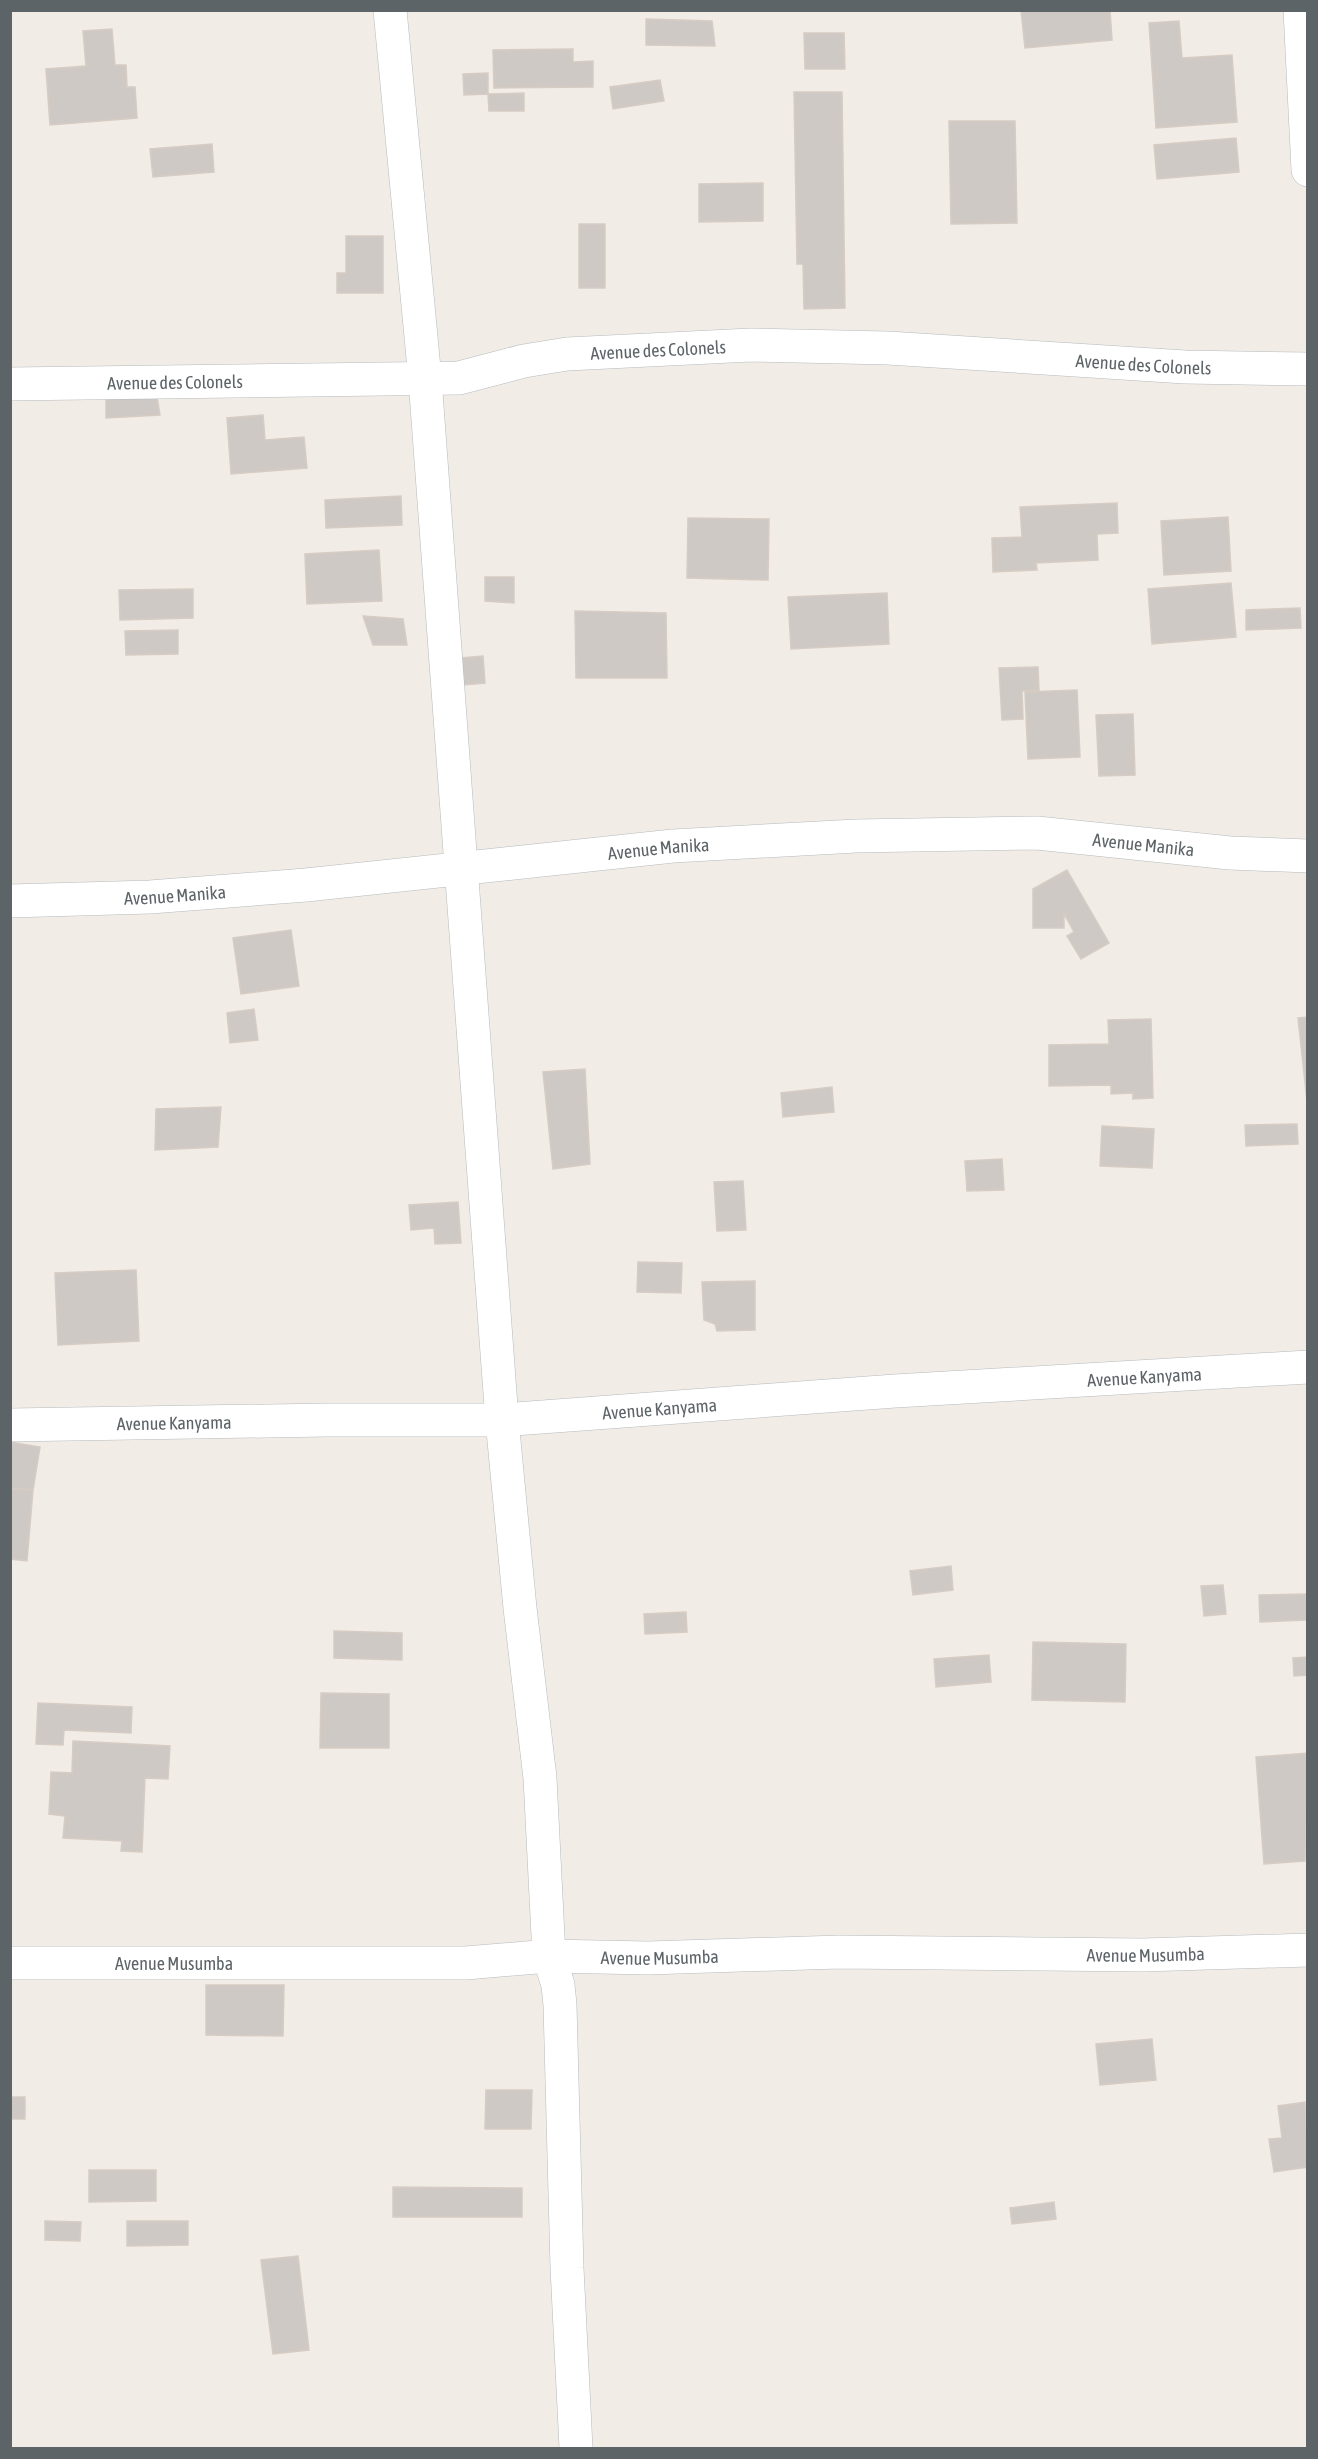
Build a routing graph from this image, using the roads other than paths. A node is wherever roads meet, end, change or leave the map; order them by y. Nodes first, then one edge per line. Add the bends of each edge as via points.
1 (390, 10) edge
2 (1300, 10) edge
3 (1308, 170) edge
4 (1308, 369) edge
5 (425, 379) junction
6 (10, 384) edge
7 (1308, 856) edge
8 (461, 870) junction
9 (10, 900) edge
10 (1308, 1367) edge
11 (502, 1420) junction
12 (10, 1425) edge
13 (1308, 1950) edge
14 (549, 1956) junction
15 (10, 1963) edge
16 (576, 2448) edge

1 - 5 street
2 - 3 street
4 - 5 street, Avenue des Colonels via 1185,367 888,348 751,345 567,354 459,378
5 - 6 street, Avenue des Colonels
5 - 8 street
7 - 8 street, Avenue Manika via 1230,853 1037,832 673,846
8 - 9 street, Avenue Manika via 161,896
8 - 11 street
10 - 11 street, Avenue Kanyama via 895,1390
11 - 12 street, Avenue Kanyama
11 - 14 street via 540,1778
13 - 14 street, Avenue Musumba via 1143,1955 839,1952 648,1958
14 - 15 street, Avenue Musumba via 466,1963
14 - 16 street via 560,2005

